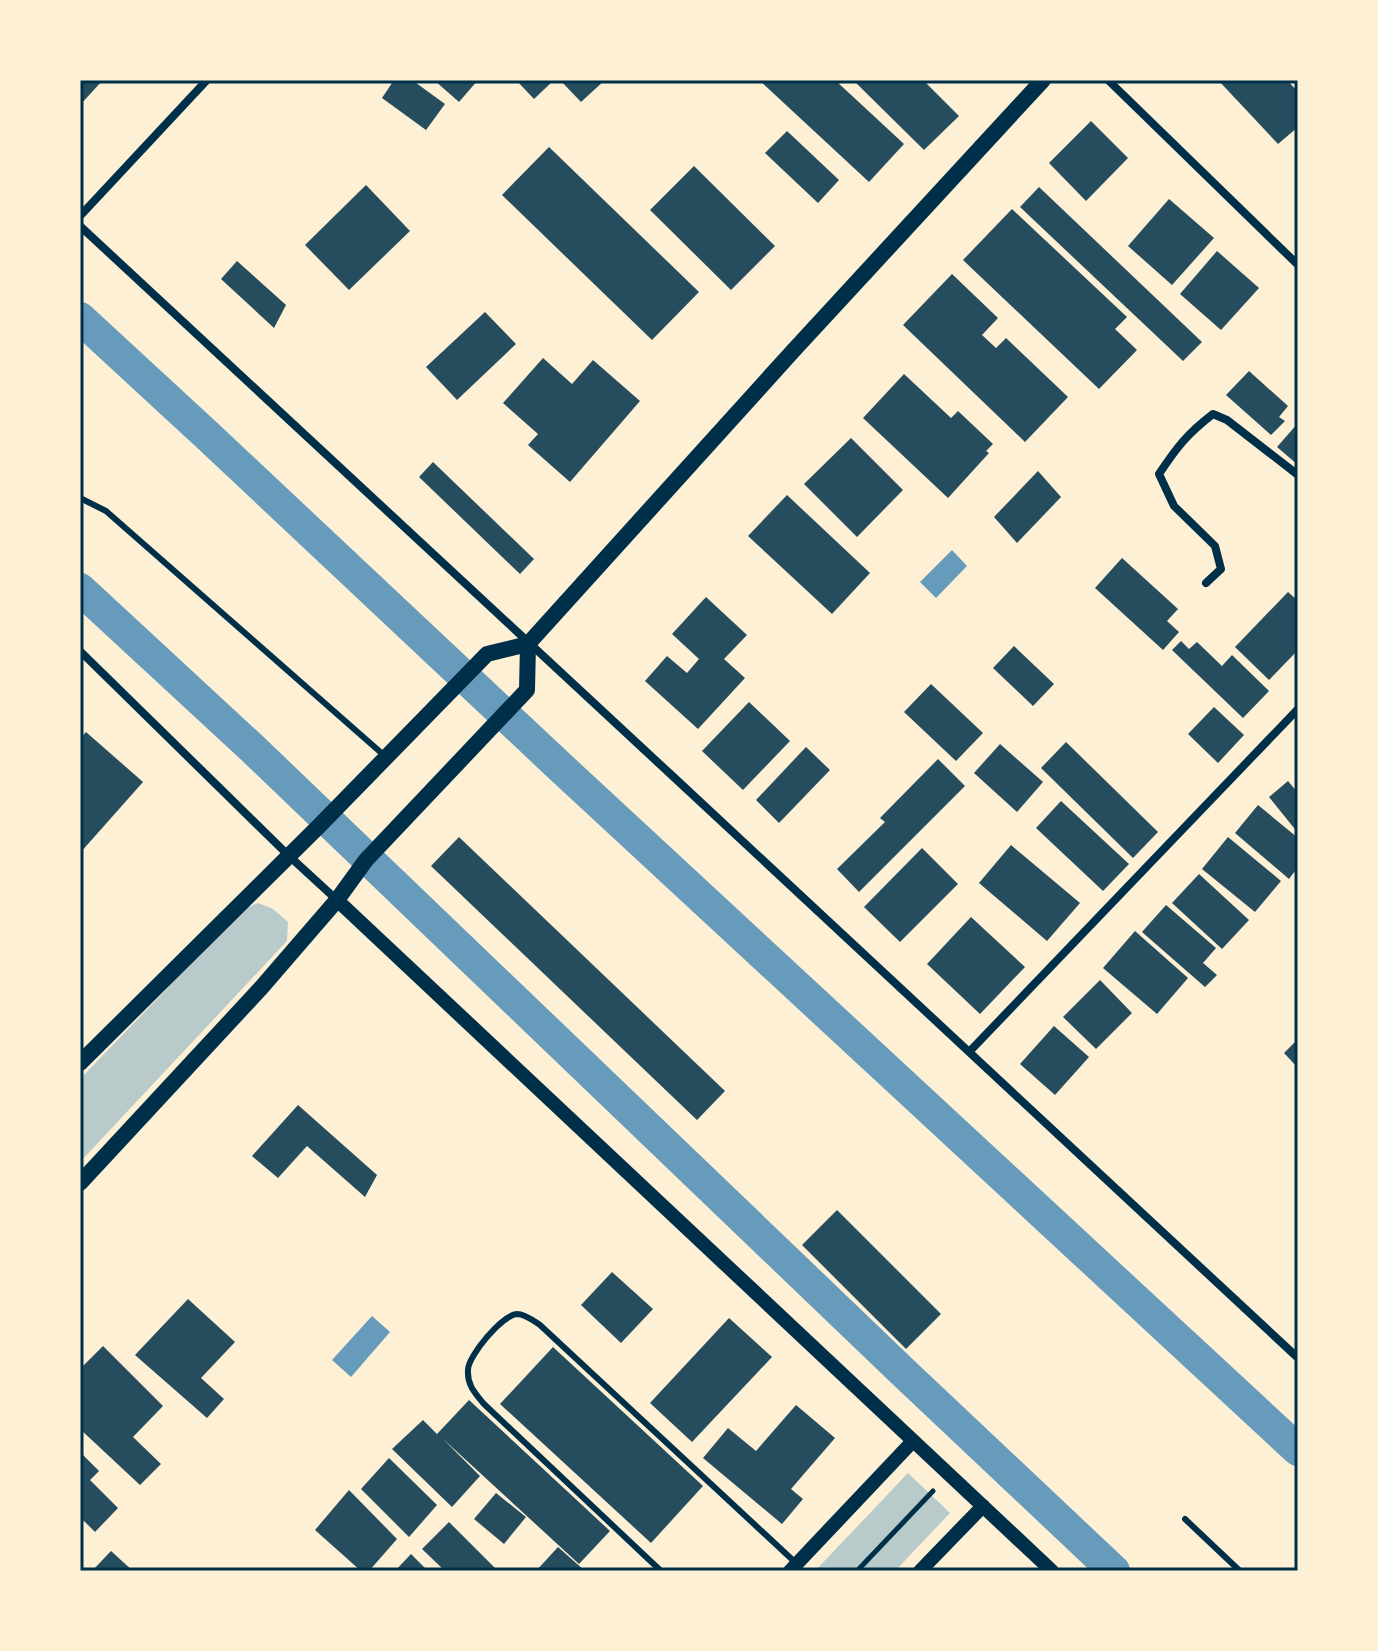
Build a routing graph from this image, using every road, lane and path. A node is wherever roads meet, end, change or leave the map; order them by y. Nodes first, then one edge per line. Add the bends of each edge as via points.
1 (207, 80) edge
2 (1043, 80) edge
3 (1108, 80) edge
4 (80, 216) edge
5 (80, 226) edge
6 (1298, 265) edge
7 (1298, 475) edge
8 (80, 498) edge
9 (1206, 583) dead end
10 (528, 644) junction
11 (80, 651) edge
12 (1298, 709) edge
13 (386, 757) junction
14 (288, 855) junction
15 (337, 900) junction
16 (970, 1051) junction
17 (80, 1063) edge
18 (80, 1183) edge
19 (1298, 1358) edge
20 (913, 1441) junction
21 (949, 1475) junction
22 (983, 1506) junction
23 (1185, 1519) dead end
24 (794, 1567) edge
25 (661, 1571) edge
26 (857, 1571) edge
27 (920, 1571) edge
28 (1052, 1571) edge
29 (1240, 1571) edge

1 - 4 street
2 - 10 main road
3 - 6 street
5 - 10 street
7 - 9 street via 1213,414 1178,445 1159,474 1174,506 1215,546 1221,569
8 - 13 lane via 106,511
10 - 13 main road via 487,654
10 - 15 main road via 527,690 366,860
10 - 16 street
11 - 14 street
12 - 16 street
13 - 14 main road
14 - 15 street
14 - 17 main road
15 - 18 main road
15 - 20 street
16 - 19 street
20 - 21 street
20 - 24 street
21 - 22 street
21 - 26 path
22 - 27 street
22 - 28 street
23 - 29 lane
24 - 25 lane via 540,1325 517,1314 509,1317 489,1334 467,1366 470,1387

